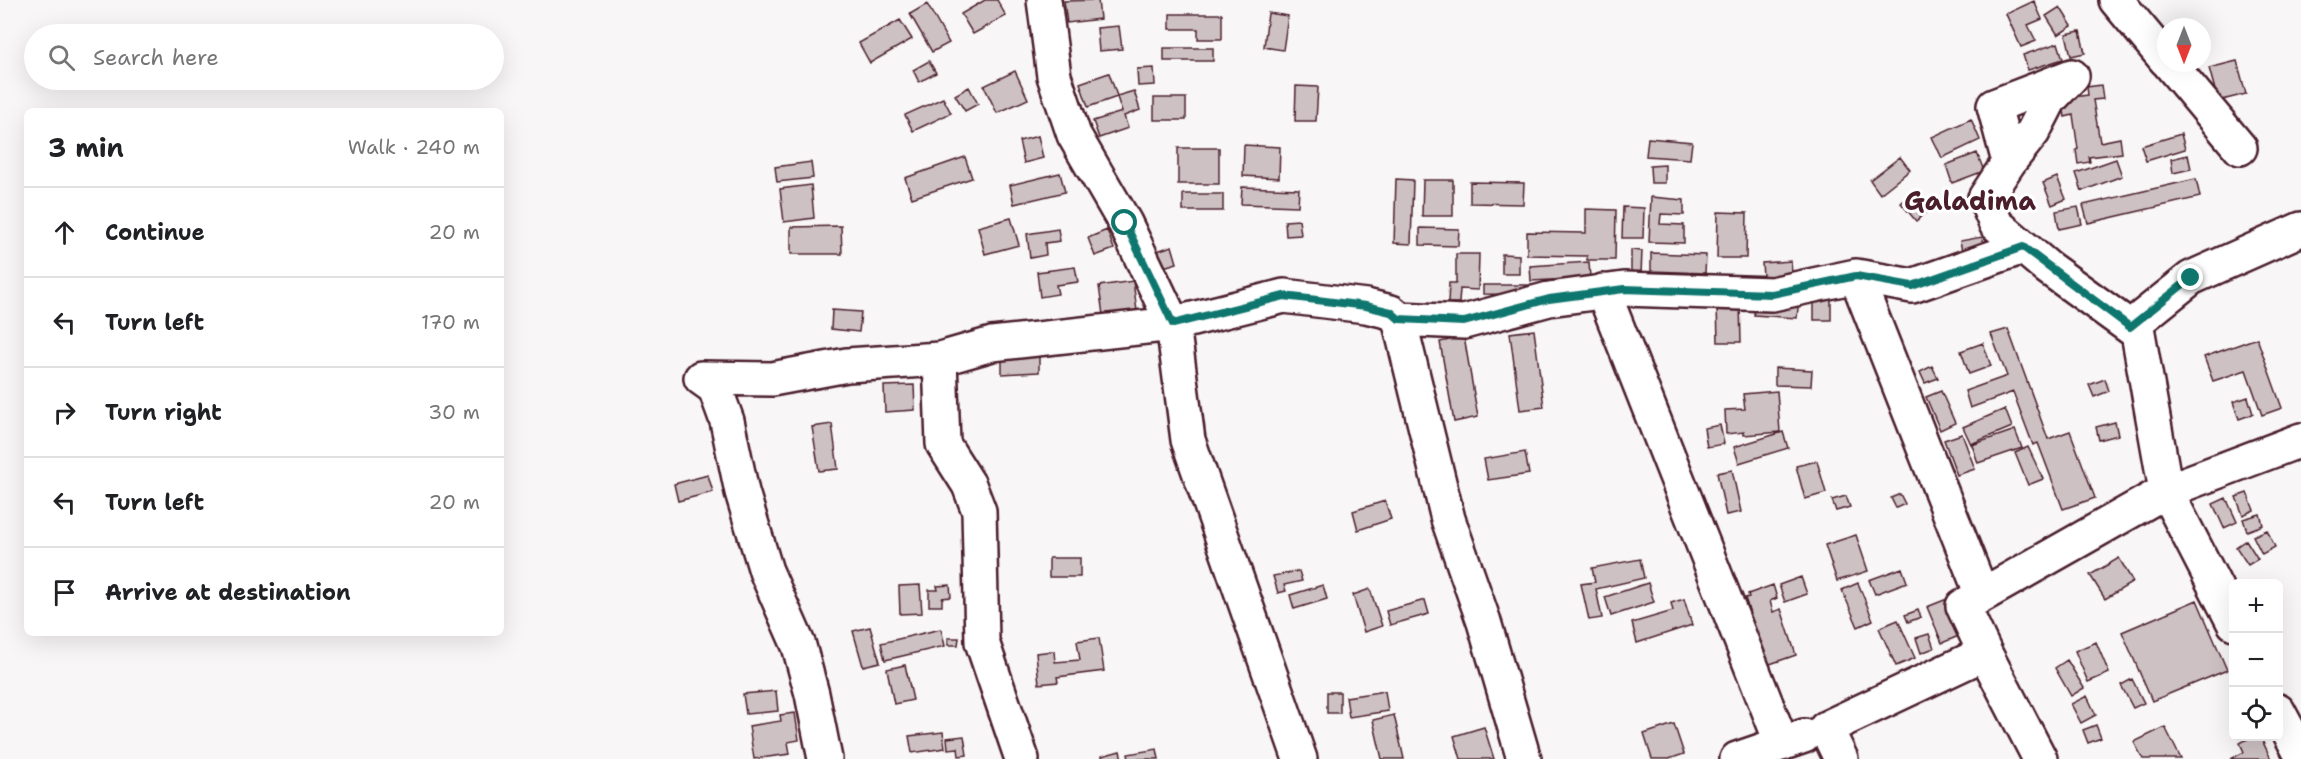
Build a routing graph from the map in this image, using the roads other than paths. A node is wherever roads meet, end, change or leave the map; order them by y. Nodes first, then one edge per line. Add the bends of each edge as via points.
1 (1044, 0) edge
2 (2116, 0) edge
3 (2157, 49) edge
4 (2176, 72) edge
5 (2240, 148) dead end
6 (2009, 162) dead end
7 (2301, 229) edge
8 (2023, 247) junction
9 (1856, 276) junction
10 (1603, 291) junction
11 (1399, 319) junction
12 (1173, 324) junction
13 (2130, 327) junction
14 (940, 359) junction
15 (2301, 441) edge
16 (2166, 491) junction
17 (1982, 595) junction
18 (2229, 613) edge
19 (1984, 653) junction
20 (2283, 720) edge
21 (1826, 728) junction
22 (1782, 744) junction
23 (2301, 754) edge
24 (825, 759) edge
25 (1022, 759) edge
26 (1300, 759) edge
27 (1524, 759) edge
28 (1737, 759) edge
29 (1841, 759) edge
30 (2040, 759) edge

1 - 12 street via 1054,76 1074,135 1125,223
2 - 3 street
4 - 5 street
6 - 8 street via 1985,198 1996,224
7 - 13 street via 2191,278
8 - 9 street via 1912,286
8 - 13 street
9 - 10 street via 1772,294
9 - 17 street
10 - 11 street via 1549,299 1464,322
10 - 22 street
11 - 12 street via 1391,312 1366,306 1284,296
11 - 27 street via 1448,519 1484,622
12 - 14 street via 992,344
12 - 26 street via 1188,440
13 - 16 street via 2138,333
14 - 24 street via 847,365 772,379 700,378 715,388 727,421 742,492 766,571 799,646
14 - 25 street via 943,444 969,485 979,511 982,642
15 - 16 street
16 - 17 street
16 - 18 street
17 - 19 street via 1964,606
19 - 21 street
19 - 30 street
20 - 23 street
21 - 22 street
21 - 29 street
22 - 28 street

